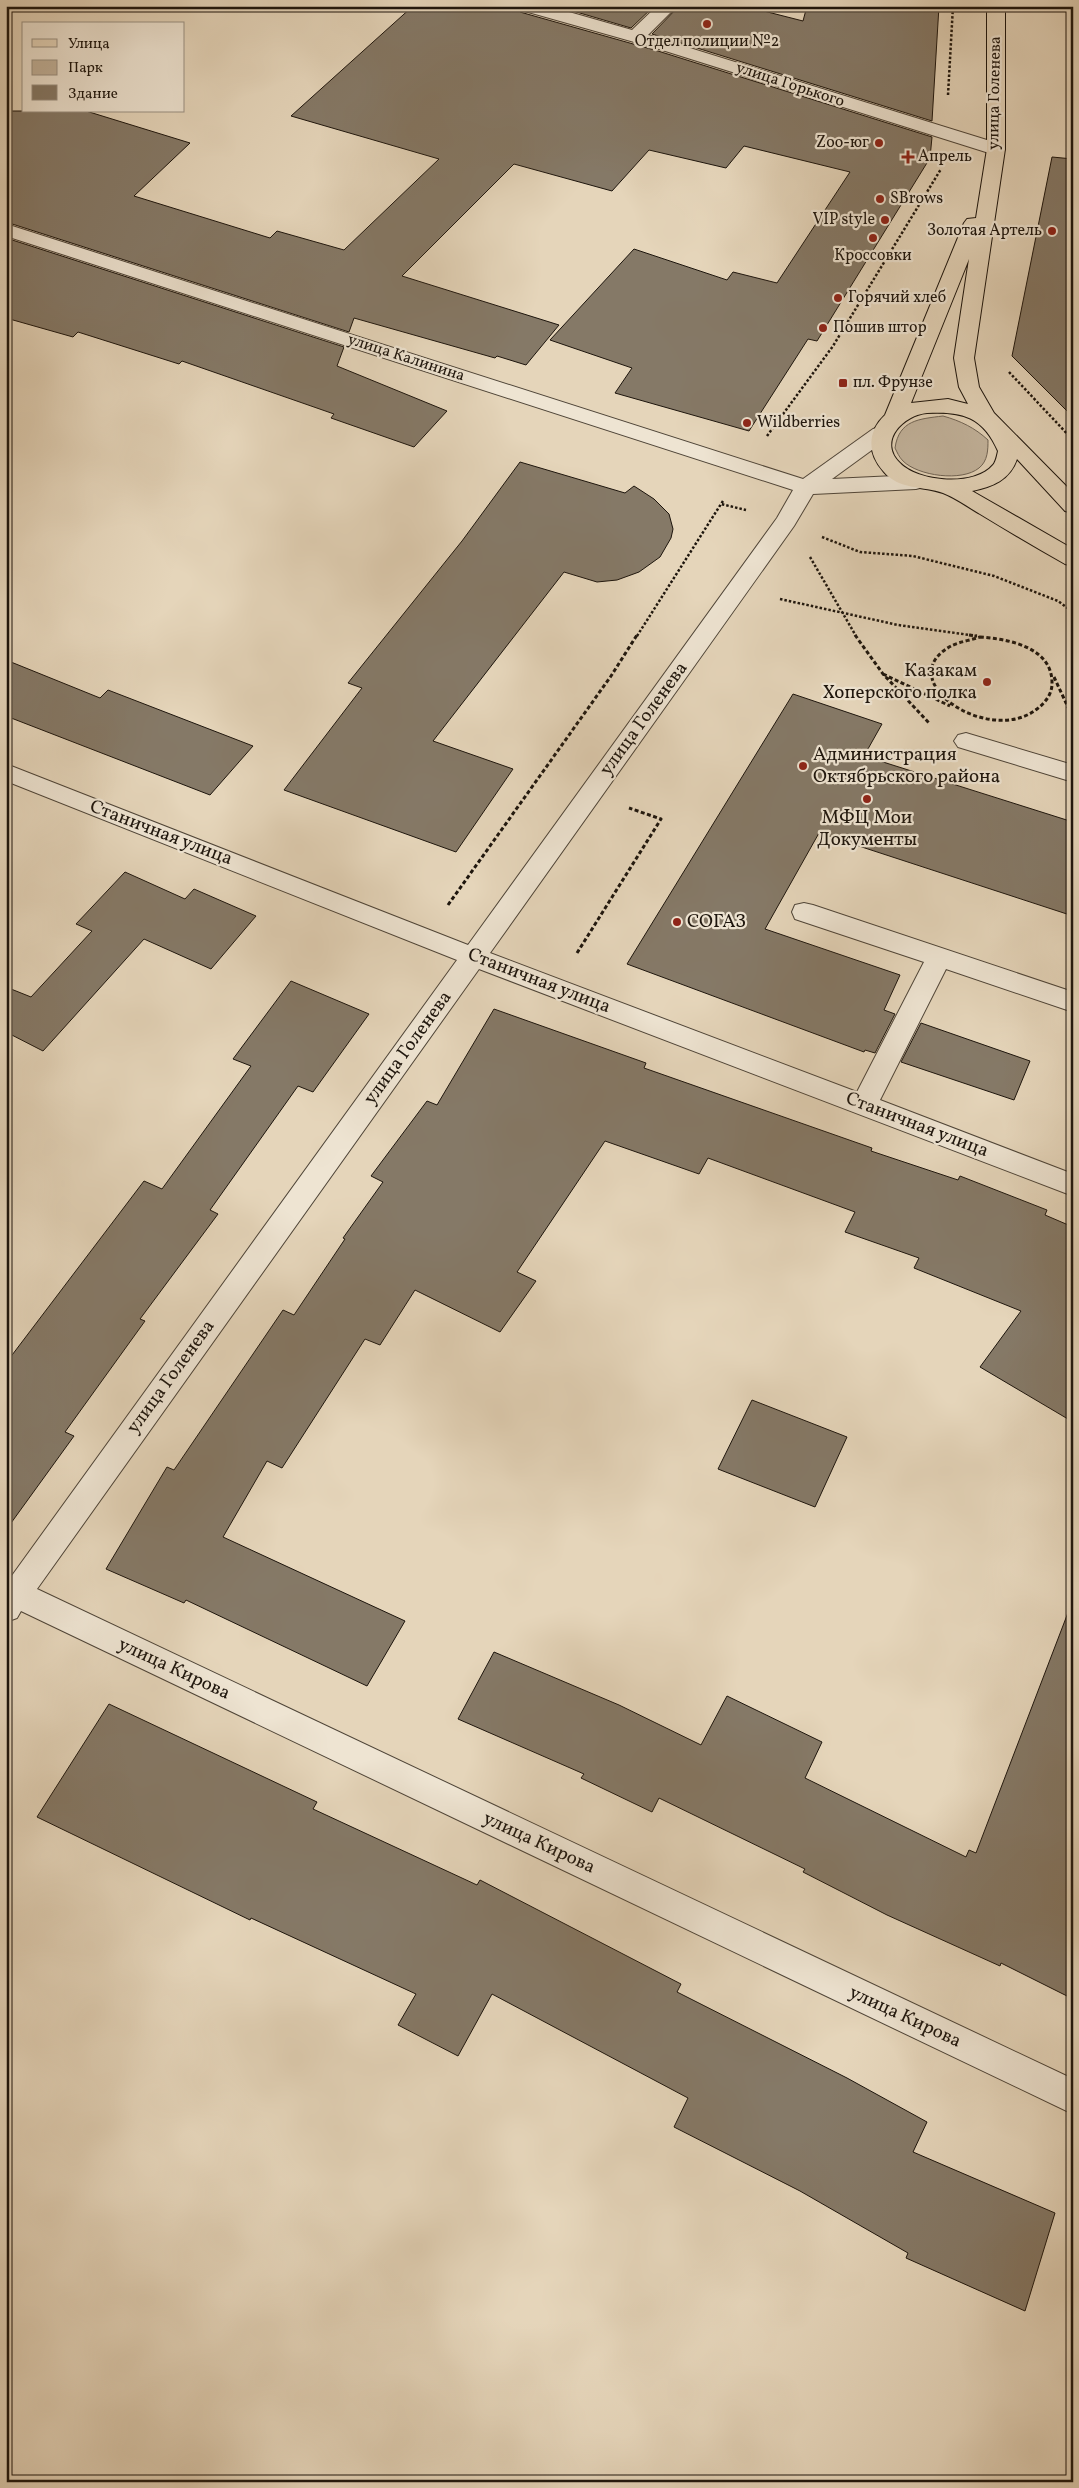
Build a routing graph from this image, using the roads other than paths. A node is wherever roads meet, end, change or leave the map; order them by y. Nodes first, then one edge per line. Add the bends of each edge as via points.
1 (527, 6) edge
2 (668, 6) edge
3 (996, 6) edge
4 (634, 38) junction
5 (996, 149) junction
6 (992, 180) junction
7 (6, 230) edge
8 (984, 414) junction
9 (895, 417) junction
10 (1001, 430) junction
11 (880, 434) junction
12 (916, 482) junction
13 (806, 487) junction
14 (949, 487) junction
15 (1073, 506) edge
16 (1073, 559) edge
17 (966, 741) road end
18 (6, 772) edge
19 (1073, 774) edge
20 (804, 912) dead end
21 (474, 956) junction
22 (939, 958) junction
23 (1073, 1002) edge
24 (864, 1105) junction
25 (1073, 1185) edge
26 (10, 1597) edge
27 (1073, 2097) edge

1 - 4 street, улица Горького
2 - 4 street
3 - 5 main road, улица Голенева
4 - 5 street, улица Горького
5 - 6 main road, улица Голенева
6 - 8 main road, улица Голенева via 964,358 968,387
6 - 9 main road, улица Голенева
7 - 13 street, улица Калинина
8 - 9 main road via 948,406 919,407
8 - 10 main road
9 - 11 main road
10 - 14 main road via 1009,451 1002,469 979,483
10 - 15 main road
11 - 12 main road via 880,450 893,468
11 - 13 street, улица Голенева
12 - 13 street
12 - 14 main road
13 - 21 street, улица Голенева via 786,521
14 - 16 main road
17 - 19 street
18 - 21 street, Станичная улица
20 - 22 street
21 - 24 street, Станичная улица
21 - 26 street, улица Голенева
22 - 23 street
22 - 24 street
24 - 25 street, Станичная улица
26 - 27 street, улица Кирова

